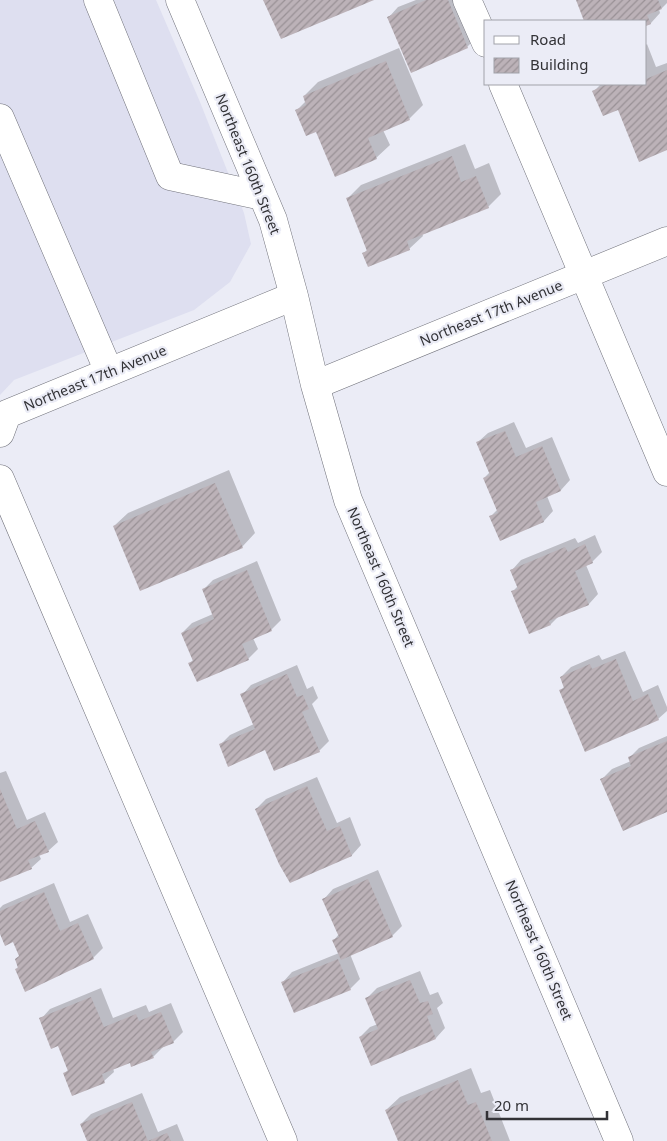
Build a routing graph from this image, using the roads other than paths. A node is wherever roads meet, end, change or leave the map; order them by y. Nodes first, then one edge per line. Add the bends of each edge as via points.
1 (98, 0) edge
2 (180, 0) edge
3 (468, 0) edge
4 (484, 38) edge
5 (503, 85) edge
6 (0, 118) edge
7 (262, 196) junction
8 (667, 241) edge
9 (584, 275) junction
10 (294, 296) junction
11 (109, 372) junction
12 (315, 385) junction
13 (4, 424) edge
14 (667, 472) edge
15 (0, 479) edge
16 (283, 1141) edge
17 (620, 1141) edge

1 - 7 street via 170,176
2 - 7 street, Northeast 160th Street
3 - 4 street
5 - 9 street
6 - 11 street
7 - 10 street, Northeast 160th Street
8 - 9 street, Northeast 17th Avenue
9 - 12 street, Northeast 17th Avenue
9 - 14 street
10 - 11 street, Northeast 17th Avenue
10 - 12 street, Northeast 160th Street
11 - 13 street, Northeast 17th Avenue
12 - 17 street, Northeast 160th Street via 348,500
15 - 16 street

